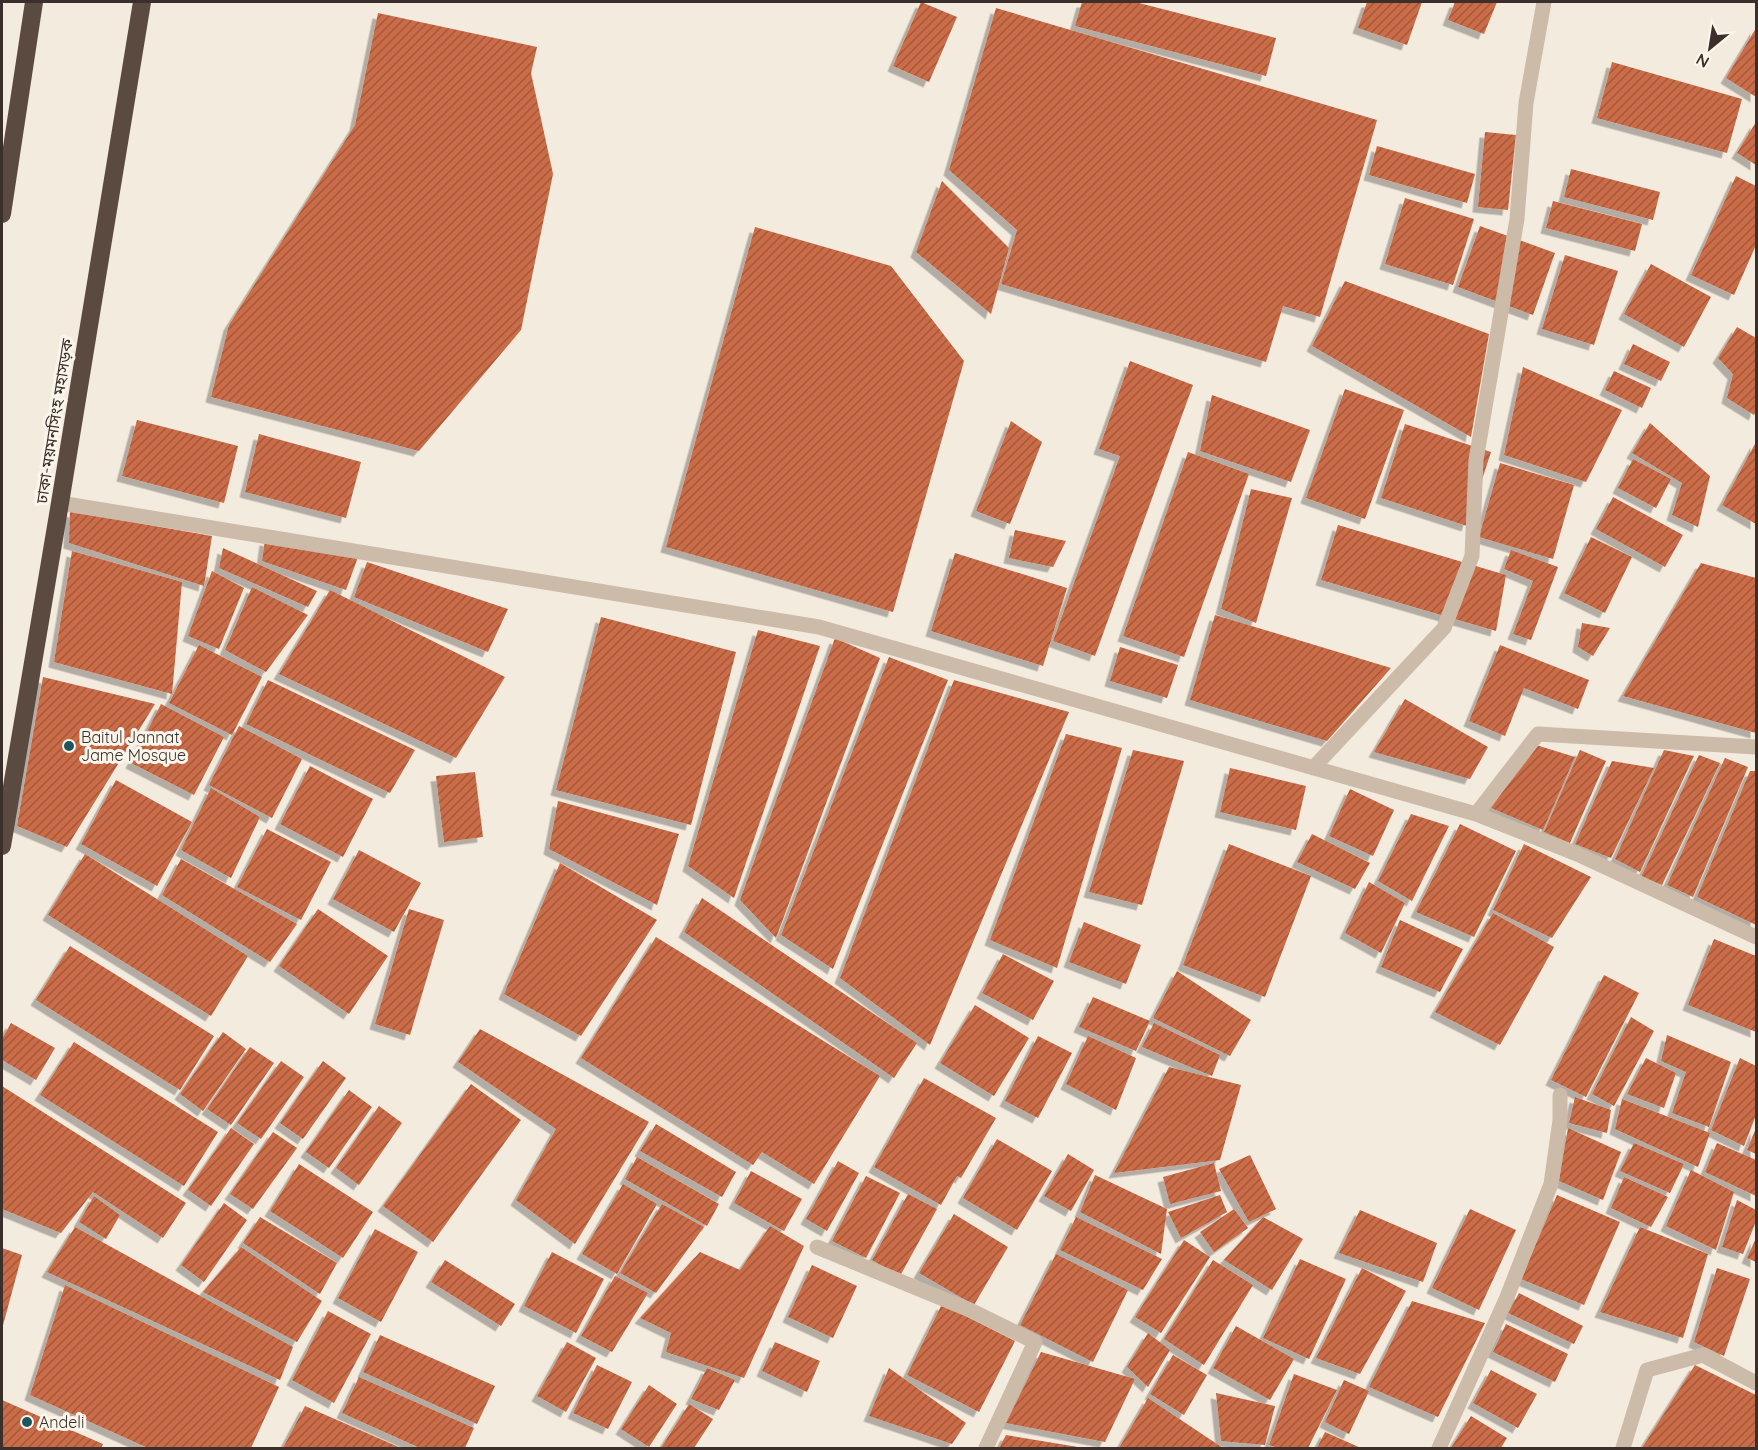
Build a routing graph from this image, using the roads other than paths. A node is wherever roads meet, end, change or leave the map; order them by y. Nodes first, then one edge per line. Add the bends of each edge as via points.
1 (34, 2) edge
2 (142, 2) edge
3 (1544, 2) edge
4 (2, 214) edge
5 (60, 502) junction
6 (1756, 747) edge
7 (1313, 768) junction
8 (1476, 814) junction
9 (2, 846) edge
10 (1756, 937) edge
11 (1560, 1095) dead end
12 (817, 1247) dead end
13 (1756, 1383) edge
14 (986, 1449) edge
15 (1439, 1449) edge
16 (1623, 1449) edge

1 - 4 highway
2 - 5 highway, ঢাকা-ময়মনসিংহ মহাসড়ক
3 - 7 street via 1526,103 1517,219 1476,460 1472,556 1444,628
5 - 7 street via 819,627
5 - 9 highway, ঢাকা-ময়মনসিংহ মহাসড়ক
6 - 8 street via 1538,734
7 - 8 street
8 - 10 street via 1577,854
11 - 15 street via 1551,1184 1507,1297
12 - 14 street via 1035,1342
13 - 16 street via 1703,1355 1647,1371

